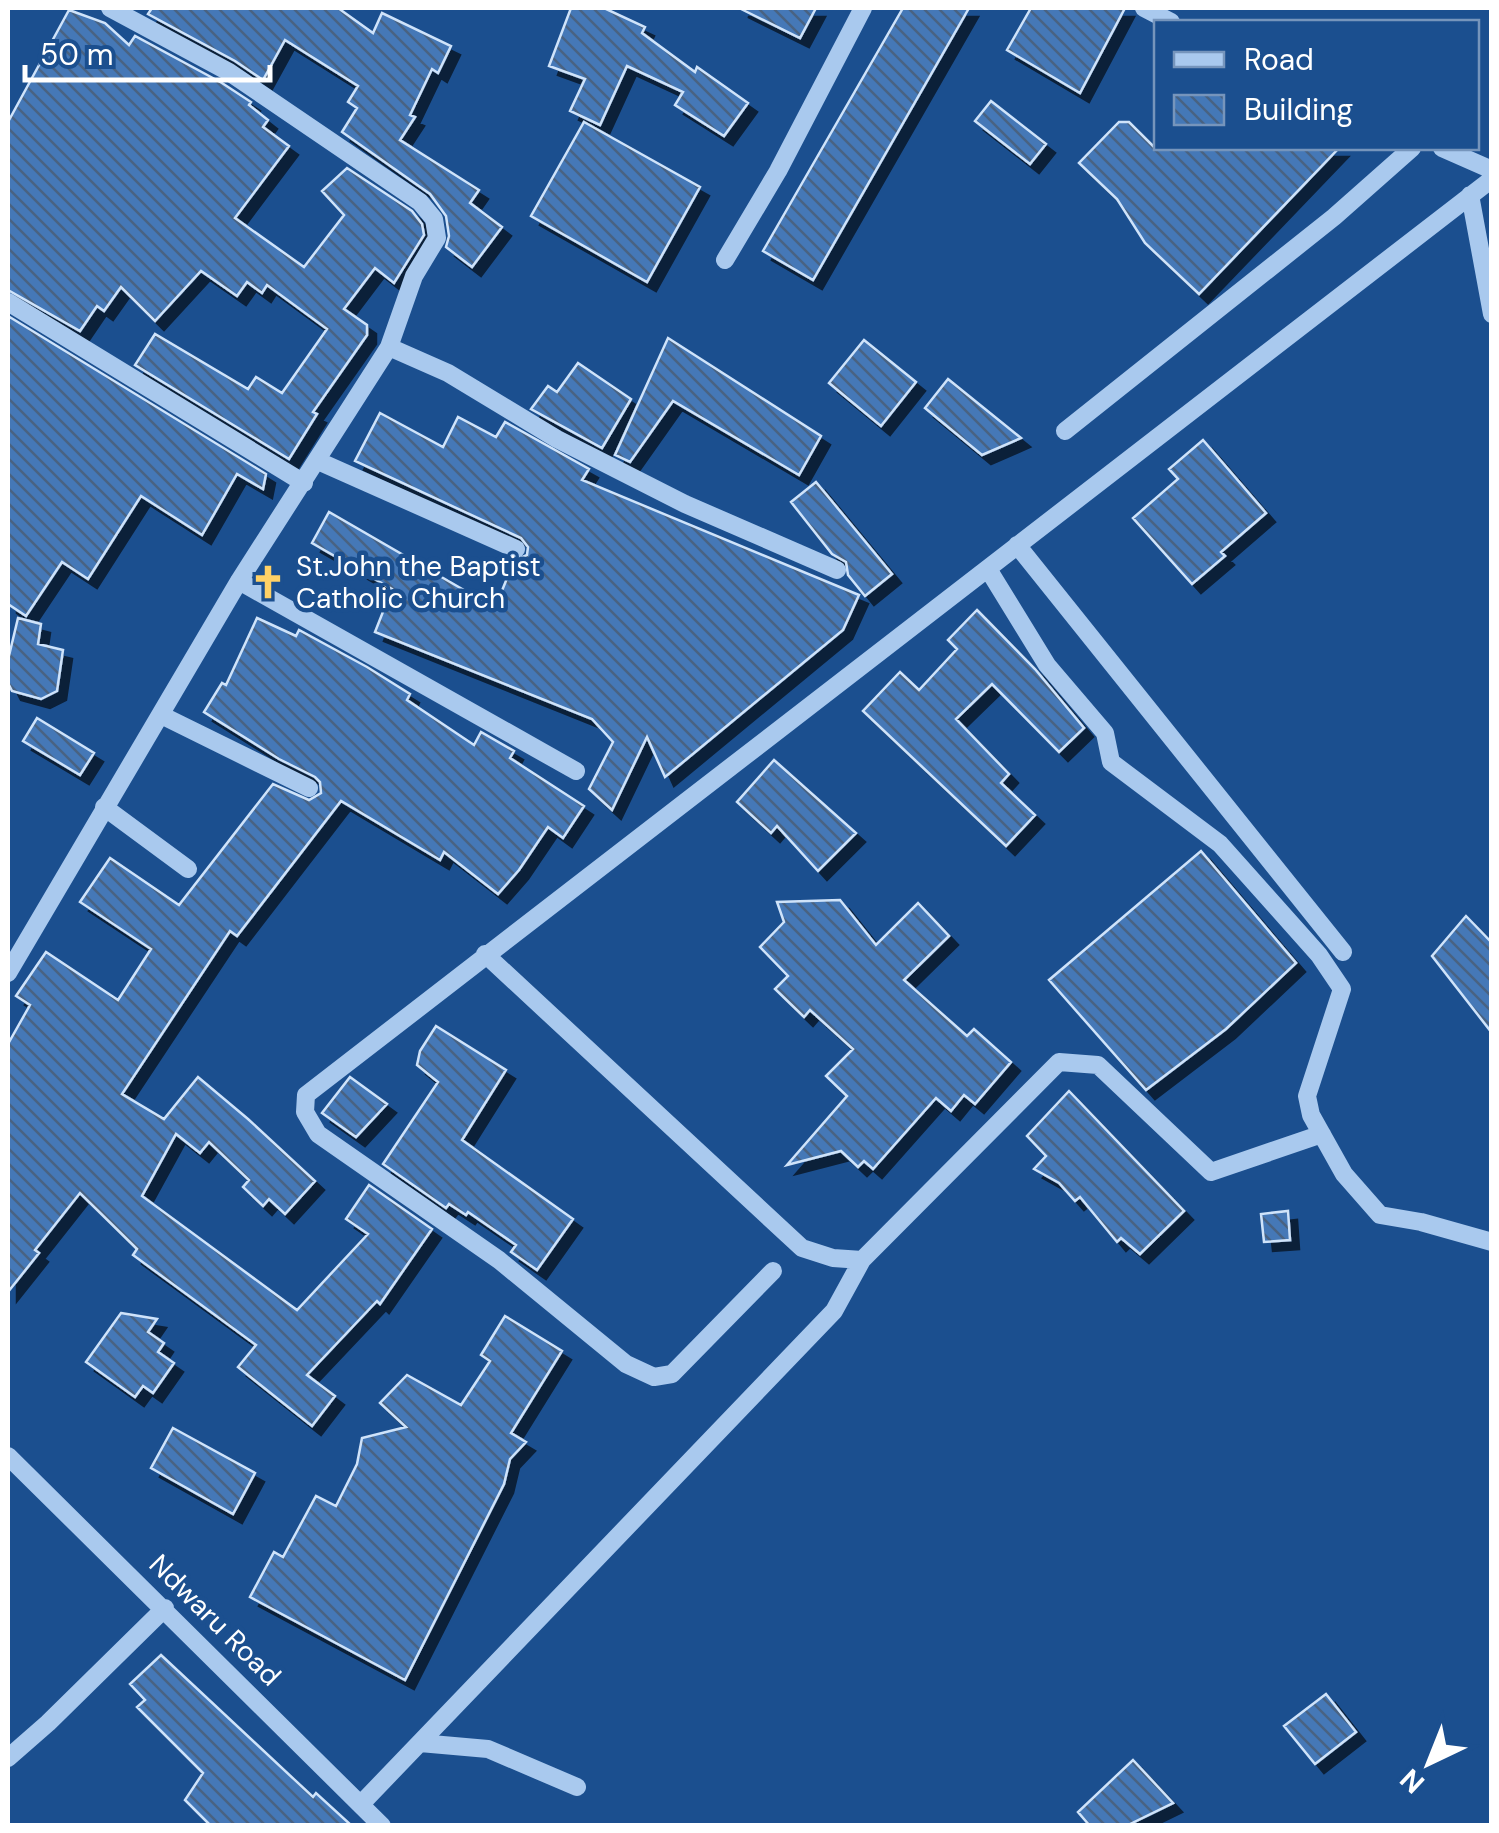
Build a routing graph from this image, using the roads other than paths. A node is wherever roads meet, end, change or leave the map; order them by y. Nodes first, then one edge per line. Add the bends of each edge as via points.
1 (110, 8) edge
2 (862, 8) edge
3 (1144, 8) edge
4 (1168, 20) edge
5 (1410, 150) edge
6 (1447, 150) edge
7 (1492, 170) edge
8 (1492, 179) edge
9 (1470, 195) junction
10 (725, 260) dead end
11 (8, 302) edge
12 (1492, 314) edge
13 (389, 347) junction
14 (1065, 431) dead end
15 (318, 461) junction
16 (304, 483) junction
17 (1018, 544) junction
18 (516, 549) dead end
19 (988, 568) junction
20 (837, 570) dead end
21 (239, 581) junction
22 (160, 715) junction
23 (576, 771) dead end
24 (310, 788) dead end
25 (104, 807) junction
26 (188, 869) dead end
27 (1343, 952) dead end
28 (485, 954) junction
29 (8, 973) edge
30 (1322, 1134) junction
31 (1492, 1242) edge
32 (862, 1260) junction
33 (772, 1271) dead end
34 (8, 1456) edge
35 (165, 1608) junction
36 (420, 1742) junction
37 (8, 1758) edge
38 (578, 1787) dead end
39 (361, 1804) junction
40 (382, 1826) edge

1 - 13 street via 229,72 420,202 434,219 437,238 414,276
2 - 10 street
3 - 4 street
5 - 14 street
6 - 7 street
8 - 9 street
9 - 12 street
9 - 17 street
11 - 16 street
13 - 15 street
13 - 20 street via 684,504
15 - 16 street
15 - 18 street
16 - 21 street
17 - 19 street
17 - 27 street
19 - 28 street
19 - 30 street via 1047,665 1105,733 1111,762 1220,844 1342,988 1307,1096
21 - 22 street
21 - 23 street
22 - 24 street
22 - 25 street
25 - 26 street
25 - 29 street
28 - 32 street via 802,1248
28 - 33 street via 306,1095 305,1112 318,1134 499,1260 626,1364 654,1377 672,1374
30 - 31 street via 1344,1174 1380,1215
30 - 32 street via 1211,1172 1098,1065 1059,1062
32 - 36 street via 834,1311
34 - 35 street, Ndwaru Road
35 - 37 street
35 - 39 street, Ndwaru Road
36 - 38 street via 488,1749
36 - 39 street
39 - 40 street, Ndwaru Road

